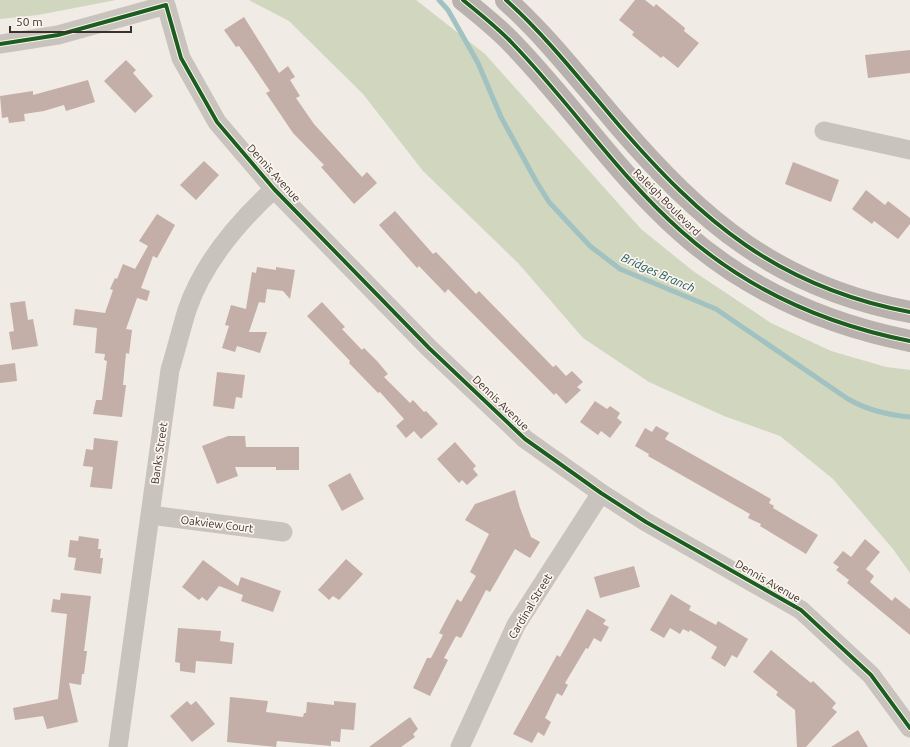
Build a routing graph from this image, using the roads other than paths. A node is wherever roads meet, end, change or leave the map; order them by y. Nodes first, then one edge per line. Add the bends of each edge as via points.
1 (463, 0) edge
2 (506, 0) edge
3 (0, 44) edge
4 (824, 131) dead end
5 (910, 150) edge
6 (274, 189) junction
7 (910, 312) edge
8 (910, 341) edge
9 (601, 493) junction
10 (150, 515) junction
11 (284, 532) dead end
12 (910, 728) edge
13 (118, 747) edge
14 (460, 747) edge

1 - 8 main road, Raleigh Boulevard via 513,44 650,201 706,252 745,280 786,302 830,321
2 - 7 main road, Raleigh Boulevard via 531,23 669,180 723,229 760,255 797,276 840,294
3 - 6 street, Dennis Avenue via 58,35 166,5 181,58 217,122
4 - 5 street
6 - 9 street, Dennis Avenue via 429,348 525,439
6 - 10 street, Banks Street via 254,207 210,262 188,309 170,370
9 - 12 street, Dennis Avenue via 646,522 801,610 871,675
9 - 14 street, Cardinal Street via 516,625
10 - 11 street, Oakview Court
10 - 13 street, Banks Street

